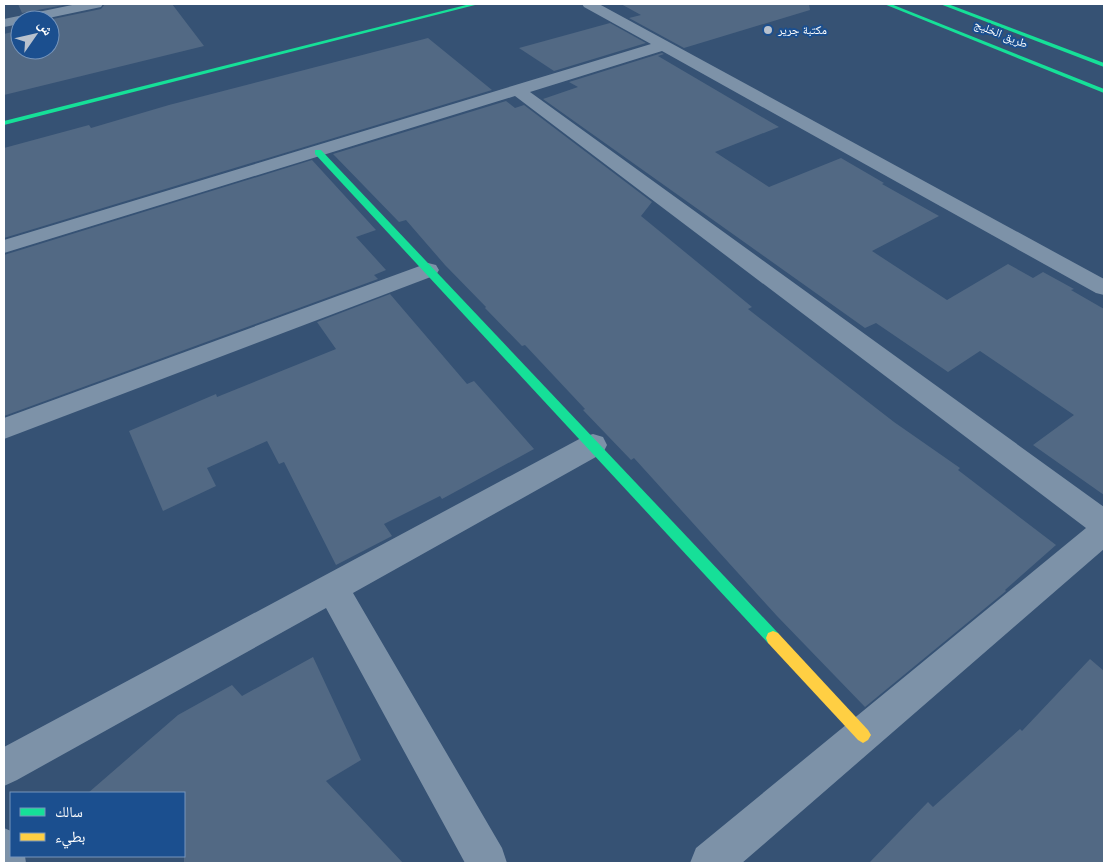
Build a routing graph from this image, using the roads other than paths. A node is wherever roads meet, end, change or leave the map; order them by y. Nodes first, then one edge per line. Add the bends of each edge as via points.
1 (7, 4) edge
2 (96, 4) edge
3 (476, 4) edge
4 (589, 4) edge
5 (887, 4) edge
6 (943, 4) edge
7 (60, 12) edge
8 (10, 22) edge
9 (665, 45) junction
10 (1104, 65) edge
11 (518, 91) junction
12 (1104, 91) edge
13 (4, 123) edge
14 (318, 152) junction
15 (4, 247) edge
16 (428, 270) junction
17 (1104, 288) edge
18 (4, 429) edge
19 (593, 446) junction
20 (1104, 524) edge
21 (1104, 531) edge
22 (332, 588) junction
23 (864, 735) junction
24 (4, 767) edge
25 (4, 848) edge
26 (6, 863) edge
27 (487, 863) edge
28 (711, 863) edge

1 - 8 street
2 - 7 street
3 - 13 street
4 - 9 street
5 - 12 street, طريق الخليج
6 - 10 street, طريق الخليج
9 - 11 street
9 - 17 street
11 - 14 street
11 - 20 street
14 - 15 street
14 - 16 street
16 - 18 street
16 - 19 street
19 - 22 street
19 - 23 street
21 - 23 street
22 - 24 street
22 - 27 street
23 - 28 street
25 - 26 street

